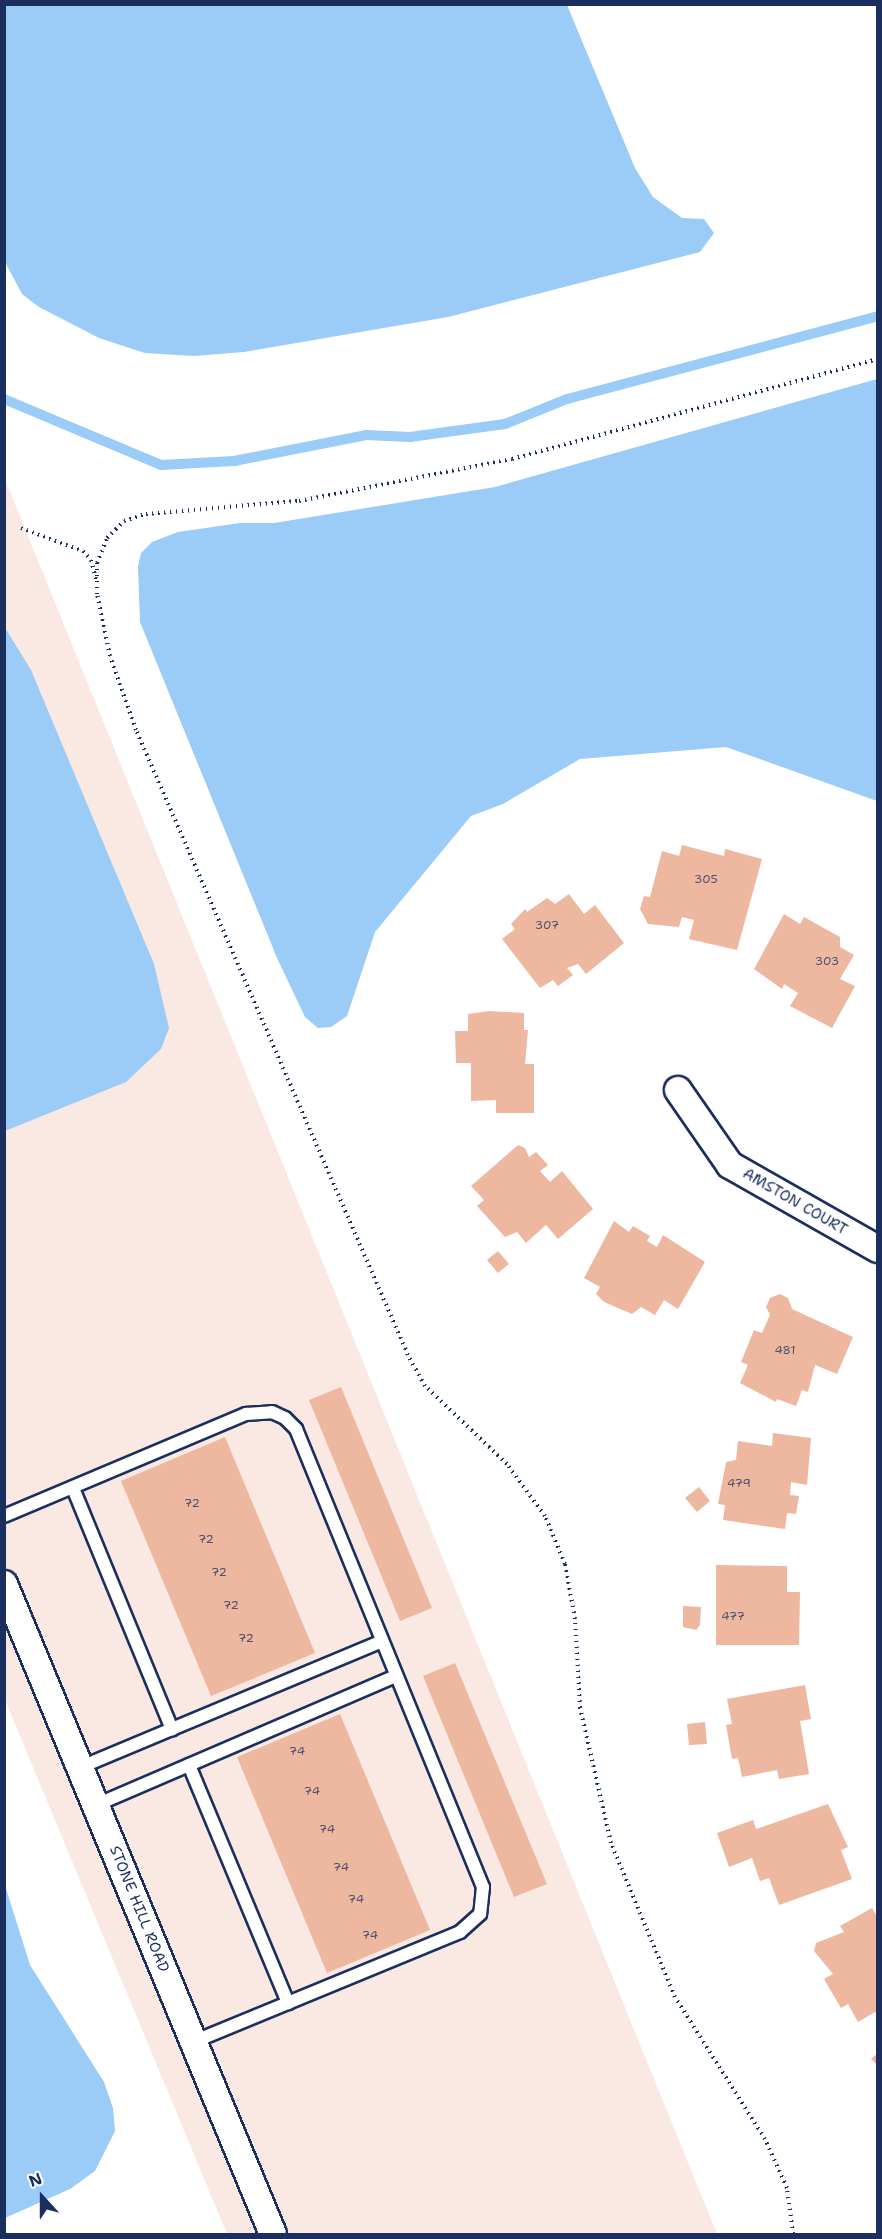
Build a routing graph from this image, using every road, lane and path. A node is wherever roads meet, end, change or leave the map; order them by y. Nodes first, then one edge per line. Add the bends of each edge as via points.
1 (878, 359) edge
2 (21, 528) dead end
3 (97, 584) junction
4 (678, 1090) dead end
5 (878, 1249) edge
6 (73, 1488) junction
7 (4, 1516) edge
8 (7, 1598) edge
9 (382, 1641) junction
10 (396, 1676) junction
11 (172, 1729) junction
12 (189, 1765) junction
13 (81, 1767) junction
14 (96, 1805) junction
15 (288, 2004) junction
16 (193, 2042) junction
17 (273, 2235) edge
18 (793, 2235) edge

1 - 3 path via 512,459 299,501 146,514 124,521 107,538 97,563
2 - 3 path via 83,551 92,560
3 - 18 path via 110,656 136,730 408,1355 425,1386 507,1464 546,1516 565,1564 575,1619 580,1708 611,1843 675,1997 765,2139 788,2188
4 - 5 street, AMSTON COURT via 730,1165
6 - 7 lane
6 - 9 lane via 246,1414 272,1412 296,1429
6 - 11 lane
8 - 13 street, STONE HILL ROAD
9 - 10 lane
9 - 11 lane
10 - 12 lane
10 - 15 lane via 483,1887 480,1914 460,1932
11 - 13 lane
12 - 14 lane
12 - 15 lane
13 - 14 street, STONE HILL ROAD
14 - 16 street, STONE HILL ROAD
15 - 16 lane
16 - 17 street, STONE HILL ROAD

